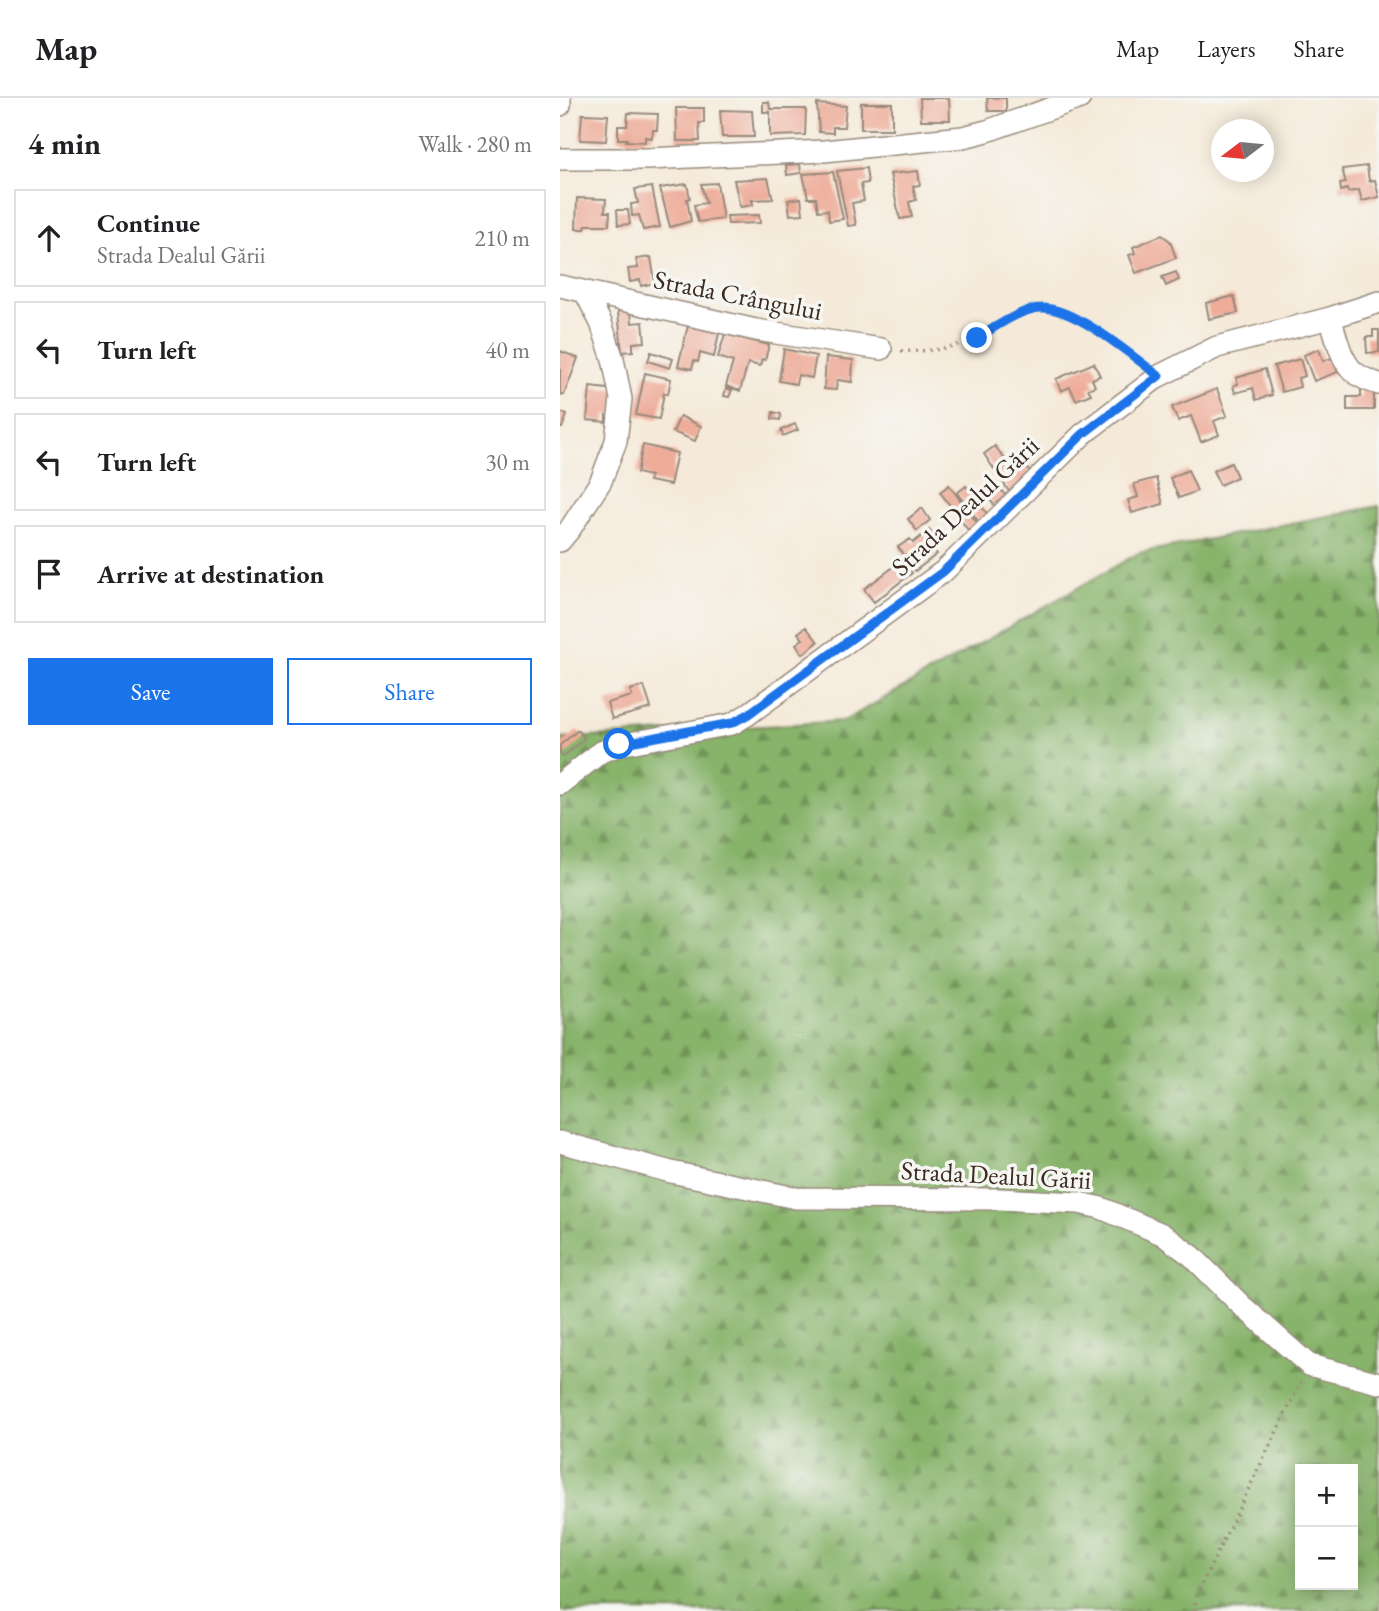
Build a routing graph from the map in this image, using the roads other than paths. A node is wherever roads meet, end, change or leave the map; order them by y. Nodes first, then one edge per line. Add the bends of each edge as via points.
1 (560, 98) edge
2 (1080, 98) edge
3 (560, 105) edge
4 (560, 159) edge
5 (560, 286) edge
6 (585, 292) junction
7 (1379, 302) edge
8 (1330, 318) junction
9 (881, 349) road end
10 (1379, 384) edge
11 (560, 541) edge
12 (560, 784) edge
13 (560, 1142) edge
14 (1379, 1383) edge

1 - 3 street
2 - 4 street via 963,137 824,151
5 - 6 street, Strada Crângului
6 - 9 street, Strada Crângului via 756,330
6 - 11 street via 601,323 621,399 616,441 601,481
7 - 8 street, Strada Dealul Gării
8 - 10 street via 1350,369
8 - 12 street, Strada Dealul Gării via 1217,347 1159,376 1083,434 944,571 747,715 732,723 619,744
13 - 14 street, Strada Dealul Gării via 671,1172 796,1198 999,1199 1101,1208 1162,1234 1192,1256 1309,1365

